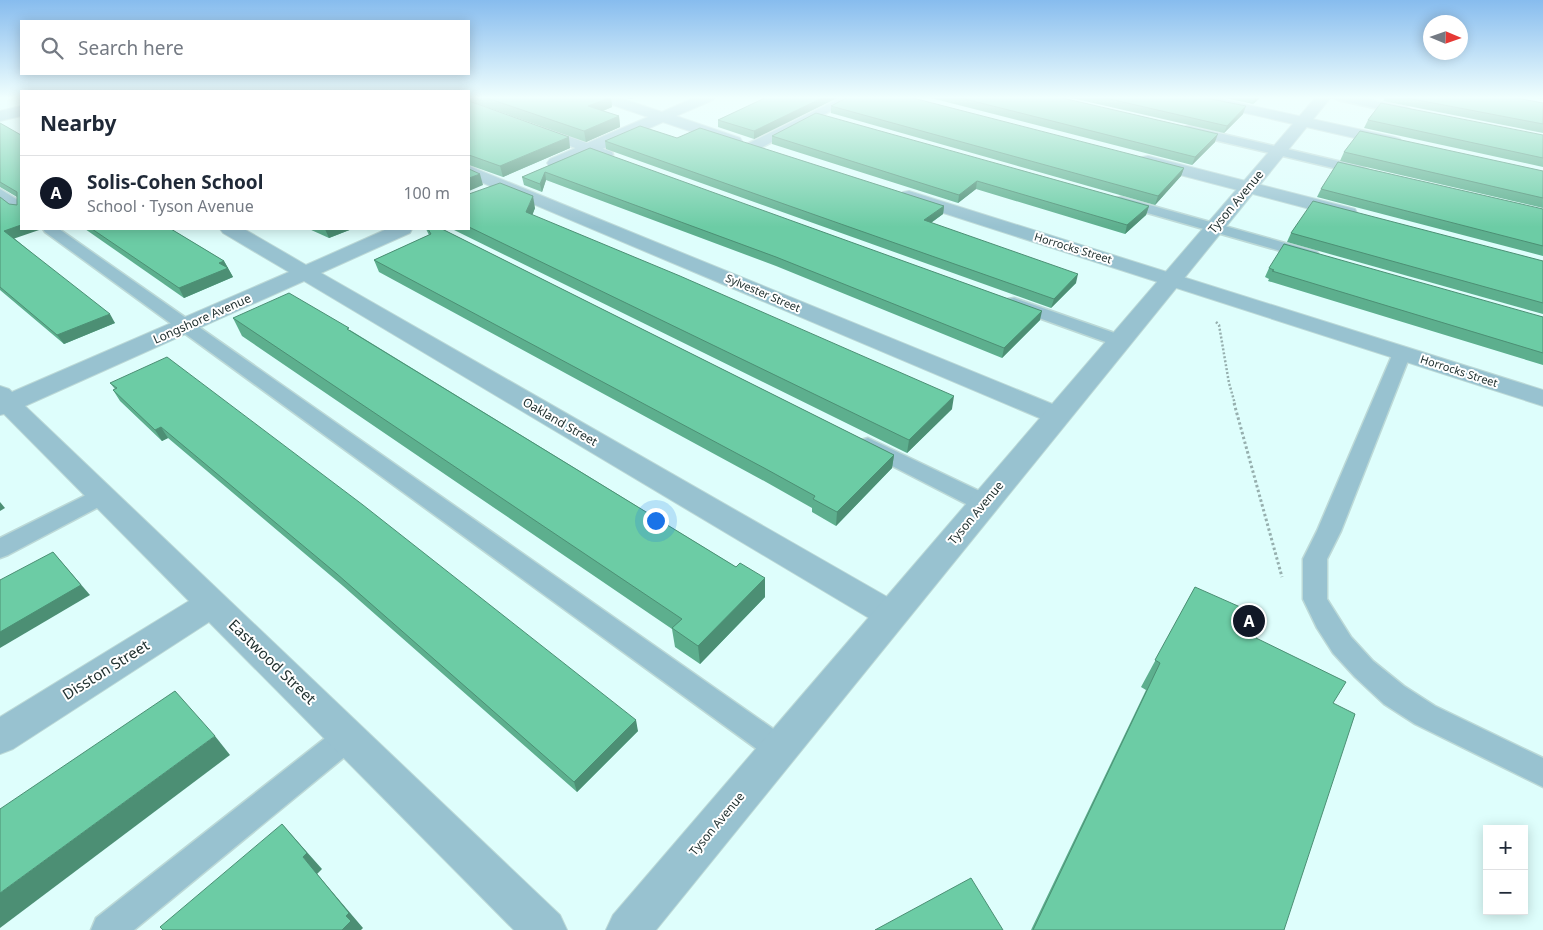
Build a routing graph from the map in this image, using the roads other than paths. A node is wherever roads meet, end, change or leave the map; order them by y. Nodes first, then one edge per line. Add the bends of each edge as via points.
1 (568, 140) edge
2 (607, 140) edge
3 (733, 140) edge
4 (765, 140) edge
5 (1234, 140) edge
6 (1287, 140) edge
7 (1388, 140) edge
8 (1408, 145) edge
9 (752, 147) junction
10 (589, 148) junction
11 (1279, 151) junction
12 (780, 156) edge
13 (1134, 157) edge
14 (617, 159) edge
15 (470, 170) edge
16 (538, 171) edge
17 (1373, 174) edge
18 (1249, 187) junction
19 (892, 191) edge
20 (0, 193) edge
21 (1107, 197) edge
22 (20, 207) edge
23 (1363, 217) edge
24 (1215, 228) junction
25 (51, 230) edge
26 (232, 230) edge
27 (401, 230) edge
28 (1327, 260) edge
29 (305, 272) junction
30 (1172, 279) junction
31 (997, 296) edge
32 (187, 326) junction
33 (1120, 341) junction
34 (1402, 353) junction
35 (1543, 398) edge
36 (3, 401) edge
37 (1058, 416) junction
38 (851, 436) edge
39 (102, 495) junction
40 (984, 503) junction
41 (0, 549) edge
42 (212, 603) junction
43 (891, 615) junction
44 (0, 737) edge
45 (348, 737) junction
46 (779, 749) junction
47 (1543, 773) edge
48 (108, 930) edge
49 (545, 930) edge
50 (628, 930) edge

1 - 10 lane
2 - 10 street
3 - 9 street
4 - 9 lane
5 - 11 lane
6 - 11 street, Tyson Avenue
7 - 8 street
9 - 12 street
10 - 14 lane
10 - 16 street
11 - 17 lane
11 - 18 street, Tyson Avenue
13 - 18 street
15 - 37 street, Sylvester Street
18 - 23 street
18 - 24 street, Tyson Avenue
19 - 30 street, Horrocks Street
20 - 22 lane
21 - 24 lane
24 - 28 lane
24 - 30 street, Tyson Avenue
25 - 32 lane
26 - 29 street, Oakland Street
27 - 29 street, Longshore Avenue
29 - 32 street, Longshore Avenue
29 - 43 street, Oakland Street
30 - 33 street, Tyson Avenue
30 - 34 street, Horrocks Street
31 - 33 lane
32 - 36 street, Longshore Avenue
32 - 46 lane
33 - 37 street, Tyson Avenue
34 - 35 street, Horrocks Street
34 - 47 lane via 1315,559 1314,600 1342,645 1394,695 1425,715
36 - 39 street, Eastwood Street
37 - 40 street, Tyson Avenue
38 - 40 lane
39 - 41 lane
39 - 42 street, Eastwood Street
40 - 43 street, Tyson Avenue
42 - 44 street, Disston Street
42 - 45 street, Eastwood Street
43 - 46 street, Tyson Avenue
45 - 48 lane
45 - 49 street, Eastwood Street
46 - 50 street, Tyson Avenue

